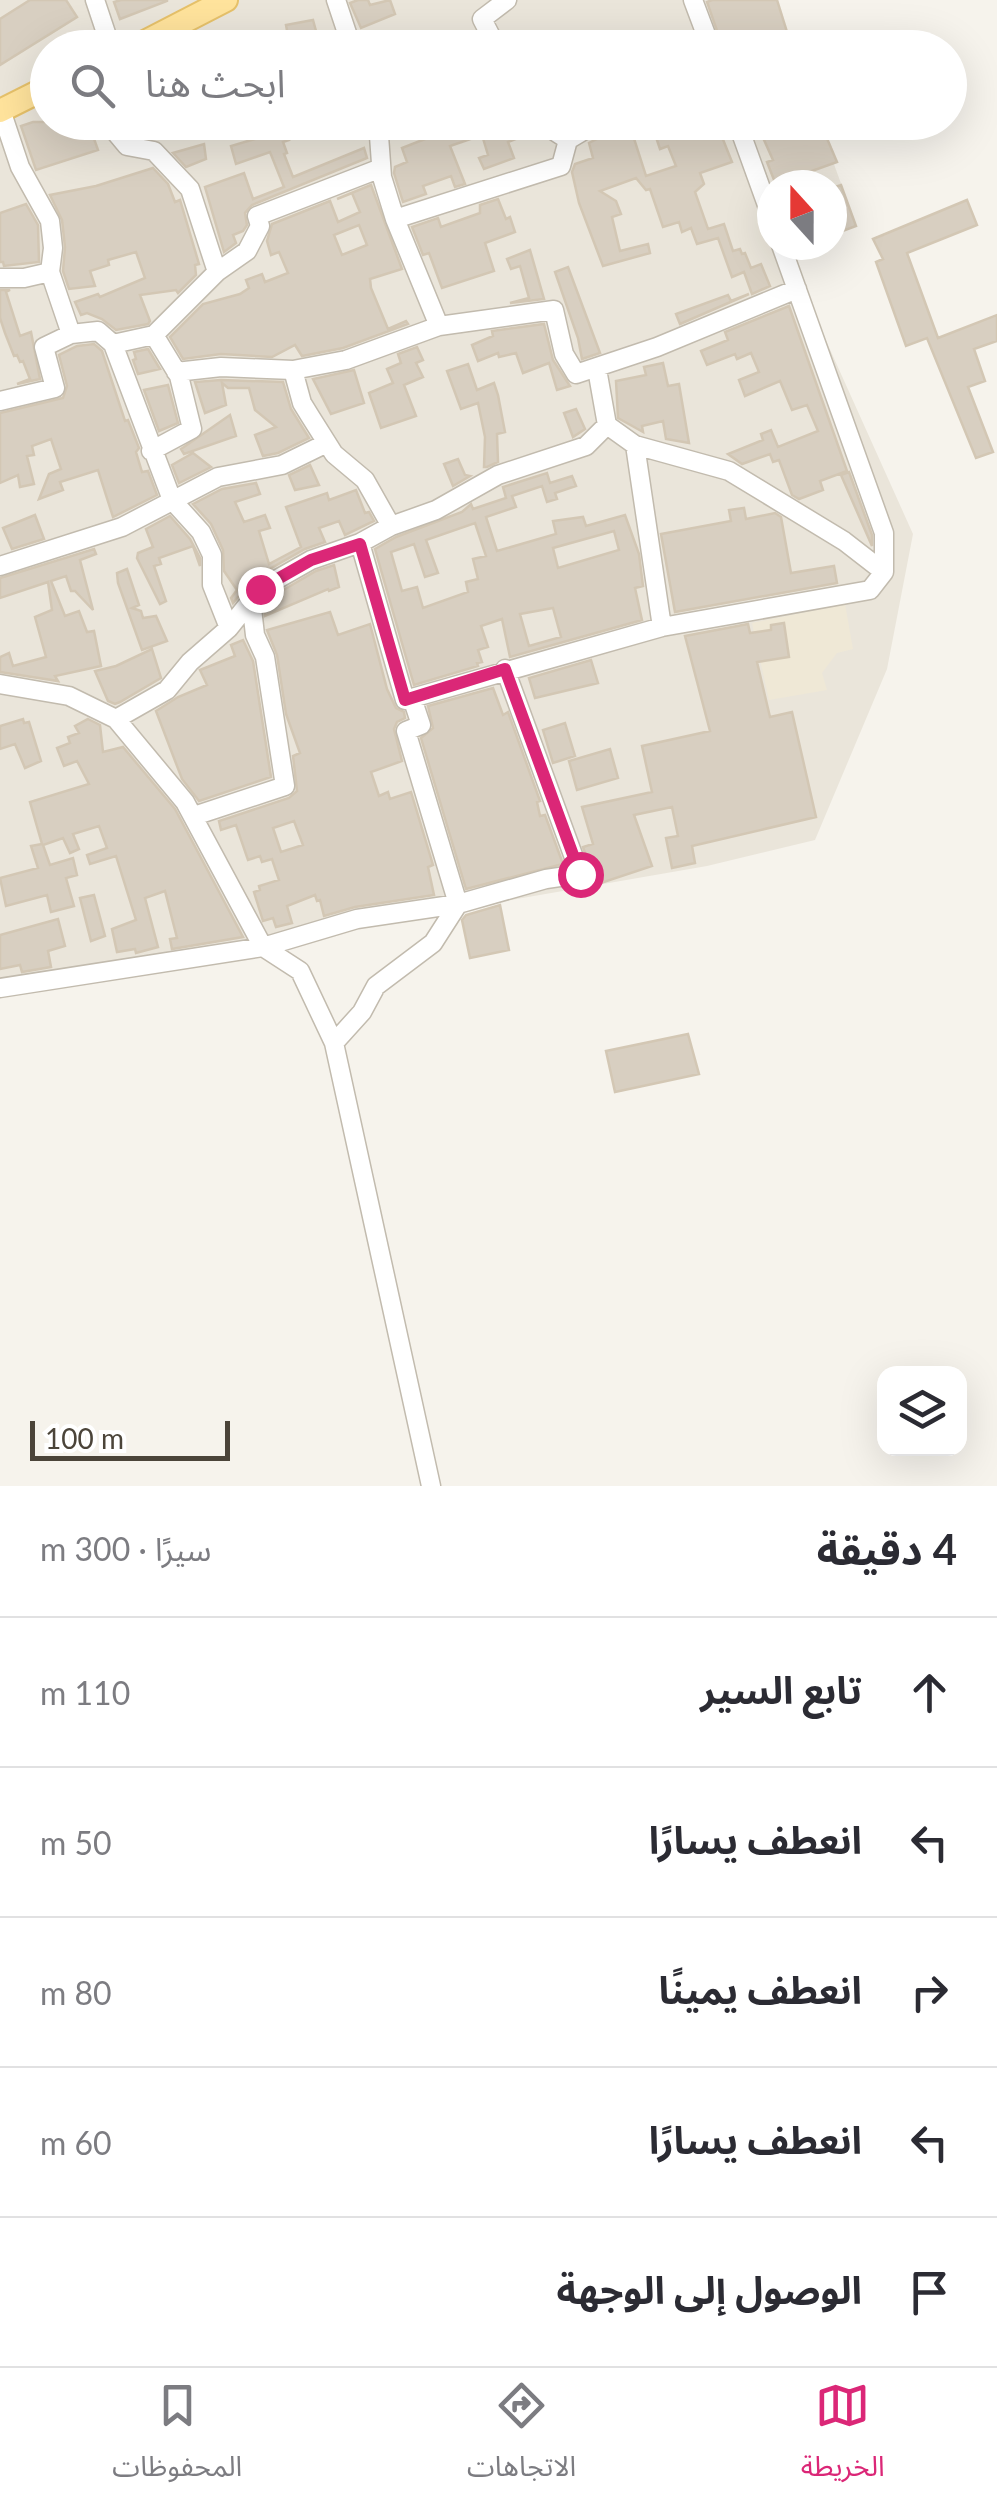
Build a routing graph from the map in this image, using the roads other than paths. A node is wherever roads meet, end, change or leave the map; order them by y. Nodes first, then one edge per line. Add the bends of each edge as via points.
1 (95, 0) edge
2 (226, 0) edge
3 (336, 0) edge
4 (507, 0) edge
5 (694, 0) edge
6 (105, 30) edge
7 (168, 30) edge
8 (346, 30) edge
9 (488, 30) edge
10 (704, 30) edge
11 (30, 96) edge
12 (1, 110) edge
13 (122, 140) edge
14 (379, 140) edge
15 (568, 140) edge
16 (744, 140) edge
17 (381, 168) junction
18 (757, 176) edge
19 (395, 219) junction
20 (786, 260) edge
21 (50, 272) junction
22 (217, 272) junction
23 (0, 278) edge
24 (797, 289) junction
25 (440, 326) junction
26 (71, 334) junction
27 (154, 334) junction
28 (113, 344) junction
29 (596, 369) junction
30 (294, 370) junction
31 (176, 372) junction
32 (0, 401) edge
33 (607, 425) junction
34 (326, 442) junction
35 (635, 445) junction
36 (152, 451) junction
37 (172, 500) junction
38 (390, 526) junction
39 (360, 544) junction
40 (0, 566) edge
41 (884, 572) junction
42 (251, 600) junction
43 (662, 626) junction
44 (229, 628) junction
45 (505, 669) junction
46 (0, 684) edge
47 (412, 698) junction
48 (116, 719) junction
49 (194, 816) junction
50 (458, 904) junction
51 (264, 947) junction
52 (0, 988) edge
53 (334, 1043) junction
54 (431, 1486) edge

1 - 6 street
2 - 7 main road
3 - 8 street
4 - 9 street via 482,19
5 - 10 street
11 - 12 main road
12 - 21 street via 20,167 50,221
13 - 22 street via 154,150 190,189
14 - 17 street
15 - 19 street via 561,166
16 - 18 street
17 - 19 street
17 - 22 street via 256,216 260,226 247,251
19 - 25 street
20 - 24 street
21 - 23 street
21 - 26 street
22 - 27 street
24 - 29 street
24 - 41 street via 884,533
25 - 29 street via 554,310 576,374
25 - 30 street via 346,360
26 - 28 street via 98,331
26 - 32 street via 44,347 55,388
27 - 28 street
27 - 31 street
28 - 36 street
29 - 33 street
30 - 31 street
30 - 34 street via 302,403
31 - 36 street via 192,429
33 - 35 street
33 - 38 street via 586,446 498,475 436,510
34 - 37 street via 282,464 218,477
34 - 38 street via 366,480
35 - 41 street via 729,470
35 - 43 street
36 - 37 street
37 - 40 street via 122,528
37 - 44 street via 212,555 212,585
38 - 39 street
39 - 42 street via 311,560
39 - 47 street via 405,700
41 - 43 street via 870,590
42 - 44 street
42 - 49 street via 285,786
43 - 45 street
44 - 48 street via 167,690
45 - 47 street
45 - 50 street via 580,874
46 - 48 street via 69,696
47 - 50 street via 421,726 406,731
48 - 49 street
49 - 51 street
50 - 51 street via 358,919
50 - 53 street via 433,943 376,986
51 - 52 street
51 - 53 street via 300,971
53 - 54 street

